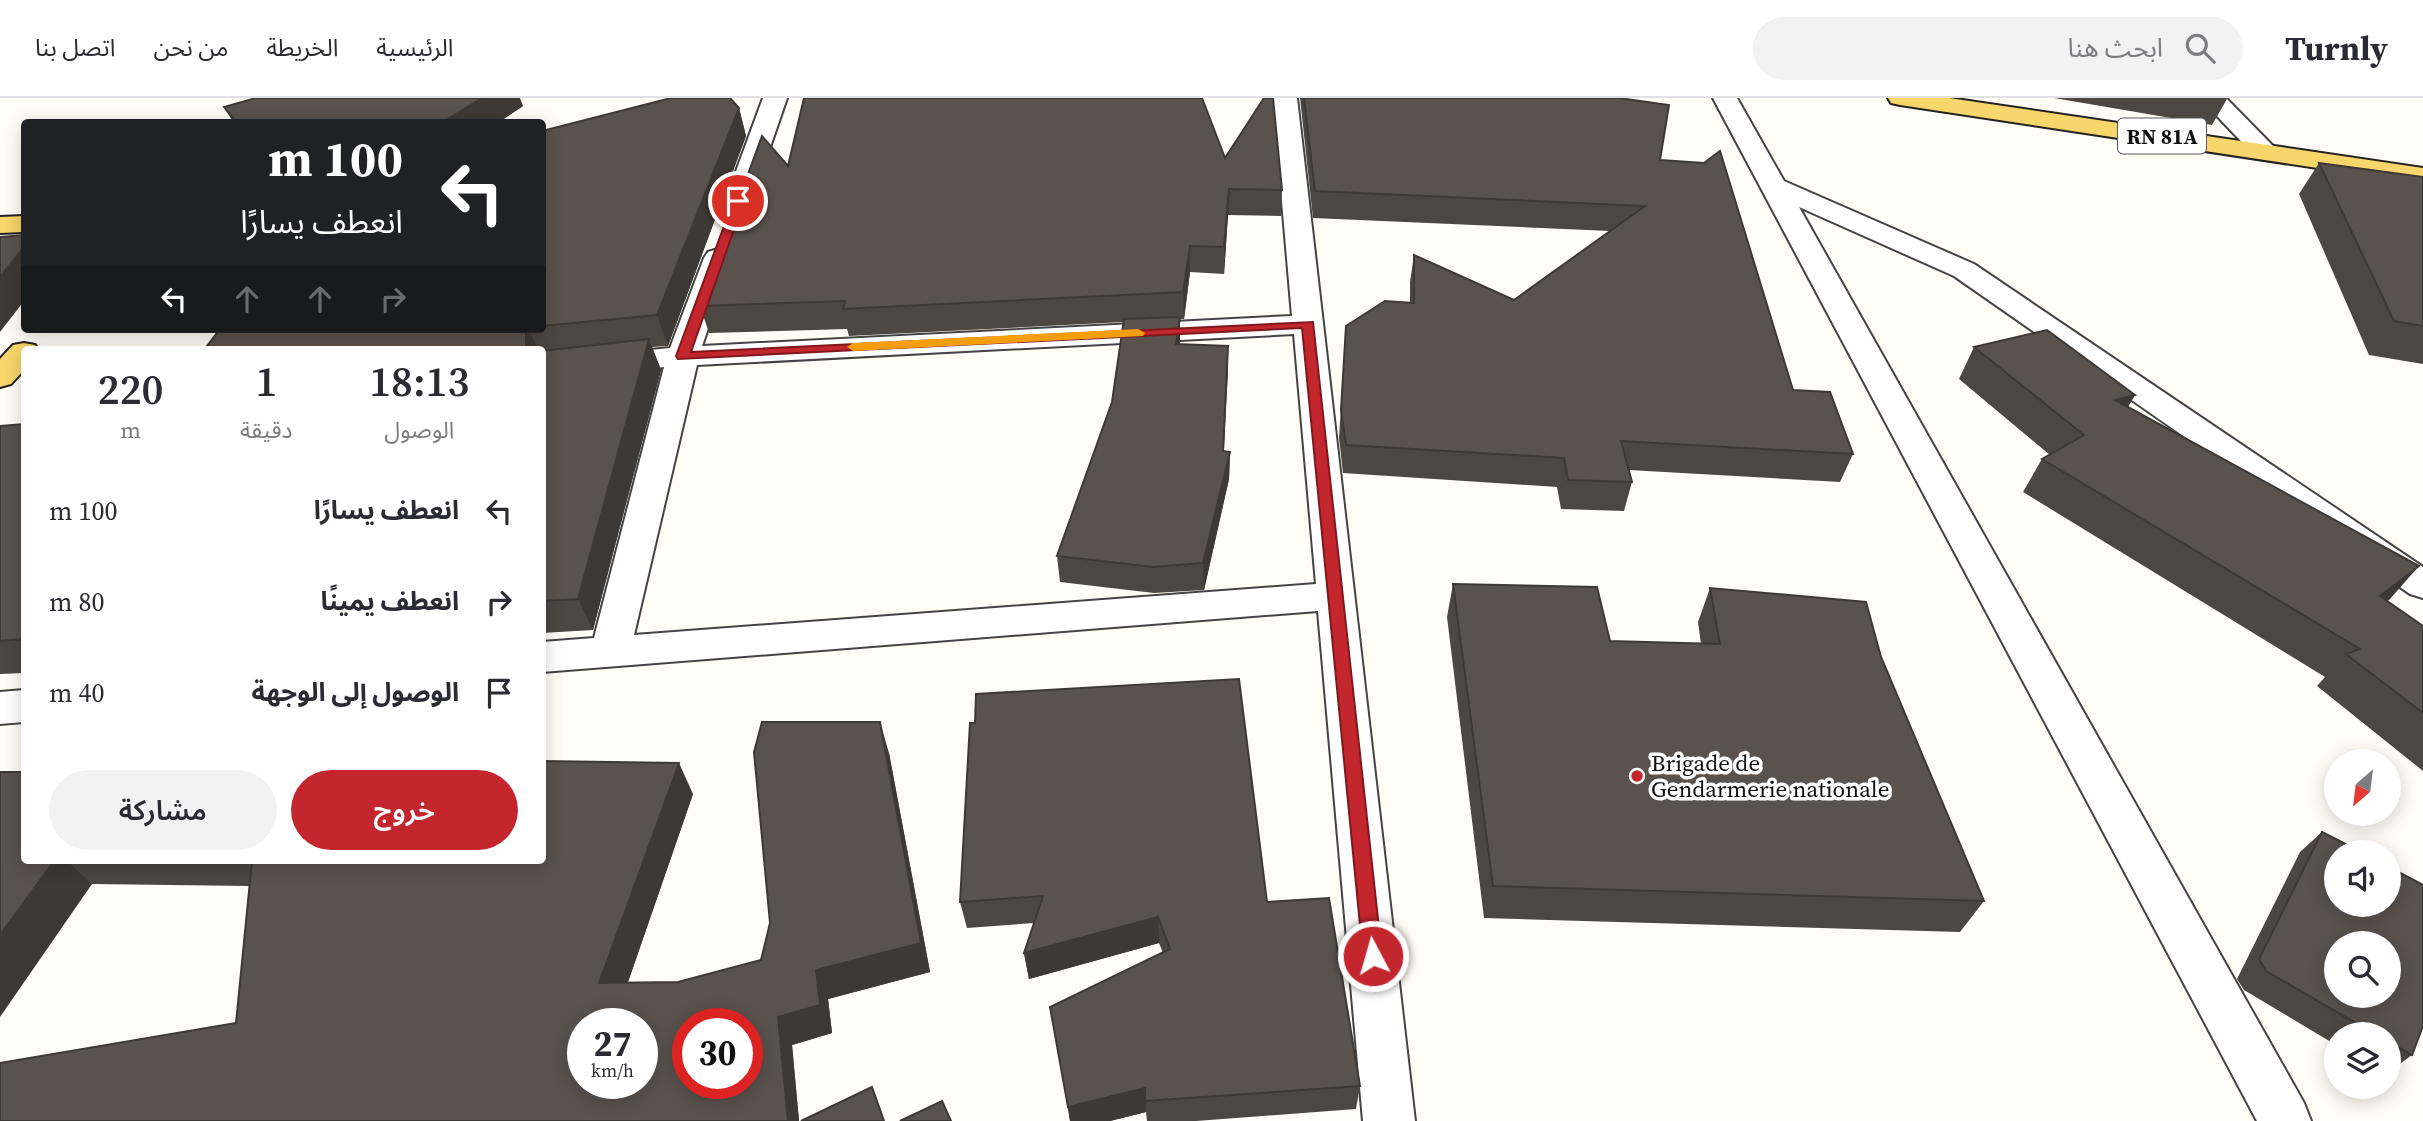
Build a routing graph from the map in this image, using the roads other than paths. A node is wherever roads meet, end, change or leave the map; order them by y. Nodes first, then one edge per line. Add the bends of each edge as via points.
1 (775, 98) edge
2 (1285, 98) edge
3 (1726, 98) edge
4 (1900, 98) edge
5 (2212, 98) edge
6 (2264, 151) junction
7 (2423, 176) edge
8 (1776, 187) junction
9 (21, 224) edge
10 (0, 225) edge
11 (1308, 324) junction
12 (42, 333) edge
13 (30, 346) edge
14 (21, 355) edge
15 (683, 356) junction
16 (546, 372) edge
17 (0, 377) edge
18 (2423, 585) edge
19 (1335, 596) junction
20 (611, 651) junction
21 (546, 657) edge
22 (21, 706) edge
23 (0, 708) edge
24 (1389, 1121) edge
25 (2285, 1121) edge

1 - 15 street
2 - 11 street
3 - 8 street
4 - 6 main road, RN 81A
5 - 6 street
6 - 7 main road, RN 81A
8 - 18 street via 1964,270
8 - 25 street
9 - 10 main road
11 - 15 street
11 - 19 street
12 - 13 main road
14 - 17 main road
15 - 16 street
15 - 20 street
19 - 20 street
19 - 24 street
20 - 21 street
22 - 23 street

